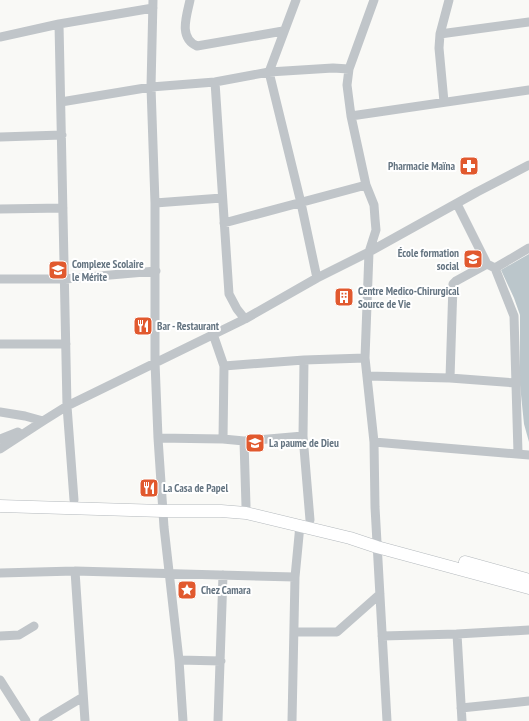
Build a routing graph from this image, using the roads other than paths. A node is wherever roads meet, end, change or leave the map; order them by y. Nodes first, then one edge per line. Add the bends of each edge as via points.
1 (190, 0) edge
2 (296, 0) edge
3 (374, 0) edge
4 (449, 0) edge
5 (153, 4) edge
6 (529, 22) edge
7 (59, 24) junction
8 (283, 31) junction
9 (440, 34) junction
10 (0, 37) edge
11 (349, 69) junction
12 (269, 72) junction
13 (215, 82) junction
14 (151, 87) junction
15 (529, 90) edge
16 (61, 102) junction
17 (444, 102) junction
18 (351, 116) junction
19 (62, 135) junction
20 (0, 137) edge
21 (529, 165) edge
22 (366, 185) junction
23 (222, 198) junction
24 (155, 203) junction
25 (301, 203) junction
26 (457, 204) junction
27 (63, 208) junction
28 (0, 209) edge
29 (224, 223) junction
30 (529, 248) edge
31 (369, 252) junction
32 (491, 266) junction
33 (156, 271) junction
34 (317, 278) junction
35 (0, 279) edge
36 (64, 279) junction
37 (245, 319) junction
38 (213, 334) junction
39 (0, 344) edge
40 (66, 344) junction
41 (365, 358) junction
42 (304, 360) junction
43 (155, 362) junction
44 (224, 366) junction
45 (367, 376) junction
46 (450, 378) junction
47 (516, 383) junction
48 (67, 406) junction
49 (0, 412) edge
50 (43, 421) junction
51 (33, 427) junction
52 (303, 436) junction
53 (158, 438) junction
54 (0, 439) edge
55 (224, 439) junction
56 (244, 441) junction
57 (374, 442) junction
58 (0, 449) edge
59 (518, 453) junction
60 (529, 454) edge
61 (0, 499) edge
62 (74, 500) junction
63 (0, 506) edge
64 (246, 506) junction
65 (163, 507) junction
66 (305, 522) junction
67 (378, 543) junction
68 (75, 571) junction
69 (0, 573) edge
70 (169, 575) junction
71 (223, 575) junction
72 (295, 577) junction
73 (529, 580) edge
74 (529, 588) edge
75 (380, 594) junction
76 (34, 626) dead end
77 (529, 630) edge
78 (295, 632) junction
79 (458, 634) junction
80 (0, 636) edge
81 (382, 636) junction
82 (179, 660) junction
83 (221, 661) junction
84 (0, 680) edge
85 (83, 697) junction
86 (529, 701) edge
87 (461, 708) junction
88 (26, 721) edge
89 (43, 721) edge
90 (85, 721) edge
91 (183, 721) edge
92 (218, 721) edge
93 (292, 721) edge
94 (387, 721) edge
95 (462, 721) edge

1 - 8 street via 185,33 191,44 197,46
2 - 8 street
3 - 11 street
4 - 9 street
5 - 7 street
5 - 14 street
6 - 9 street
7 - 10 street
7 - 16 street
8 - 12 street
9 - 17 street
11 - 12 street
11 - 18 street via 347,85
12 - 13 street
12 - 25 street
13 - 14 street
13 - 23 street
14 - 16 street
14 - 24 street
15 - 17 street
16 - 19 street
17 - 18 street
18 - 22 street
19 - 20 street
19 - 27 street
21 - 26 street
22 - 25 street
22 - 31 street via 374,204 376,230
23 - 24 street
23 - 29 street
24 - 33 street
25 - 29 street
25 - 34 street
26 - 31 street
26 - 32 street
27 - 28 street
27 - 36 street
29 - 37 street via 229,294
30 - 32 street
31 - 34 street
31 - 41 street
32 - 46 street via 453,284
32 - 47 street via 514,316
33 - 36 street
33 - 43 street
34 - 37 street
35 - 36 street
36 - 40 street
37 - 38 street
38 - 43 street
38 - 44 street
39 - 40 street
40 - 48 street
41 - 42 street
41 - 45 street
42 - 44 street
42 - 52 street
43 - 48 street
43 - 53 street
44 - 55 street
45 - 46 street
45 - 57 street
46 - 47 street
47 - 59 street
48 - 50 street
48 - 62 street
49 - 50 street
50 - 51 street
51 - 54 street
51 - 58 street
52 - 56 street
52 - 66 street
53 - 55 street
53 - 65 street
55 - 56 street
56 - 64 street
57 - 59 street
57 - 67 street
59 - 60 street
61 - 62 main road
62 - 65 main road
63 - 65 main road
64 - 65 main road via 226,504
64 - 66 main road
65 - 66 main road via 246,513
65 - 70 street
66 - 67 main road via 350,538
66 - 72 street
67 - 73 main road
67 - 74 main road
67 - 75 street
68 - 69 street
68 - 70 street
68 - 85 street
70 - 71 street
70 - 82 street
71 - 72 street
71 - 83 street
72 - 78 street
75 - 78 street via 338,632
75 - 81 street
76 - 80 street via 19,635
77 - 79 street
78 - 93 street
79 - 81 street
79 - 87 street
81 - 94 street
82 - 83 street
82 - 91 street
83 - 92 street
84 - 88 street
85 - 89 street
85 - 90 street
86 - 87 street
87 - 95 street

